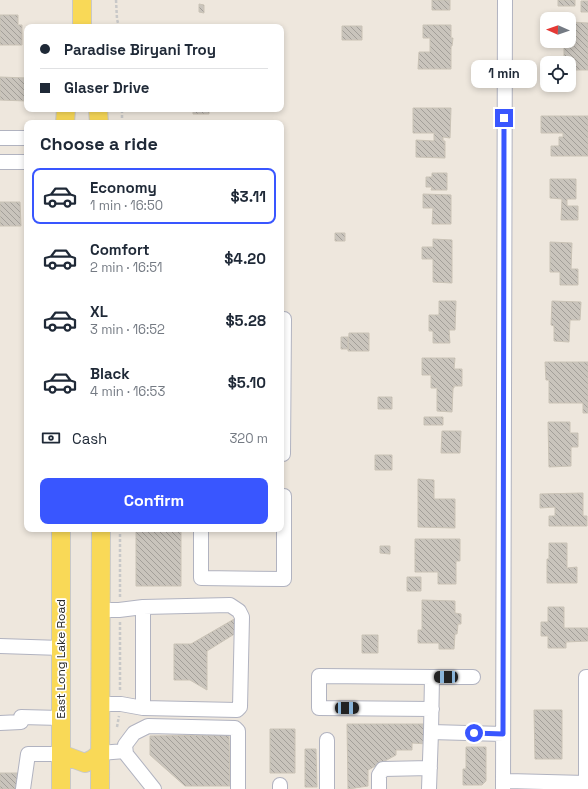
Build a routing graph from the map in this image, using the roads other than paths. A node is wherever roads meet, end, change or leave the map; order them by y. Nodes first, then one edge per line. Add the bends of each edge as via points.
1 (82, 0) edge
2 (505, 0) edge
3 (82, 24) edge
4 (0, 138) edge
5 (24, 138) edge
6 (0, 162) edge
7 (24, 162) edge
8 (284, 319) edge
9 (284, 342) edge
10 (284, 496) edge
11 (61, 532) edge
12 (101, 532) edge
13 (202, 532) edge
14 (284, 532) edge
15 (284, 532) edge
16 (143, 607) junction
17 (101, 610) junction
18 (0, 646) edge
19 (61, 648) junction
20 (432, 677) junction
21 (473, 677) dead end
22 (588, 677) edge
23 (100, 704) junction
24 (143, 708) junction
25 (432, 708) junction
26 (60, 718) junction
27 (0, 723) edge
28 (431, 732) junction
29 (503, 734) junction
30 (327, 740) dead end
31 (114, 752) junction
32 (61, 754) junction
33 (430, 768) junction
34 (503, 785) edge
35 (587, 785) edge
36 (23, 789) edge
37 (61, 789) edge
38 (100, 789) edge
39 (154, 789) edge
40 (238, 789) edge
41 (327, 789) edge
42 (379, 789) edge
43 (430, 789) edge

1 - 3 main road
2 - 29 street
4 - 5 street
6 - 7 street
8 - 9 street
10 - 15 street
11 - 19 main road, East Long Lake Road
12 - 17 main road
13 - 14 street via 201,578 284,579
16 - 17 street
16 - 24 street
16 - 24 street via 230,605 239,611 242,617 240,707 237,710
17 - 23 main road
18 - 19 street
19 - 26 main road, East Long Lake Road
20 - 21 street
20 - 25 street
20 - 25 street via 319,676 319,708
22 - 35 street
23 - 24 street
23 - 31 main road
25 - 28 street
26 - 27 street via 21,717 21,722
26 - 32 main road, East Long Lake Road
28 - 29 street
28 - 33 street
29 - 34 street
30 - 41 street
31 - 32 main road via 85,763
31 - 38 main road
31 - 39 street via 126,754
31 - 40 street via 125,745 134,733 148,726 235,728 238,731 239,742
32 - 36 street via 28,754
32 - 37 main road, East Long Lake Road
33 - 42 street via 383,769 379,775
33 - 43 street
34 - 35 street

